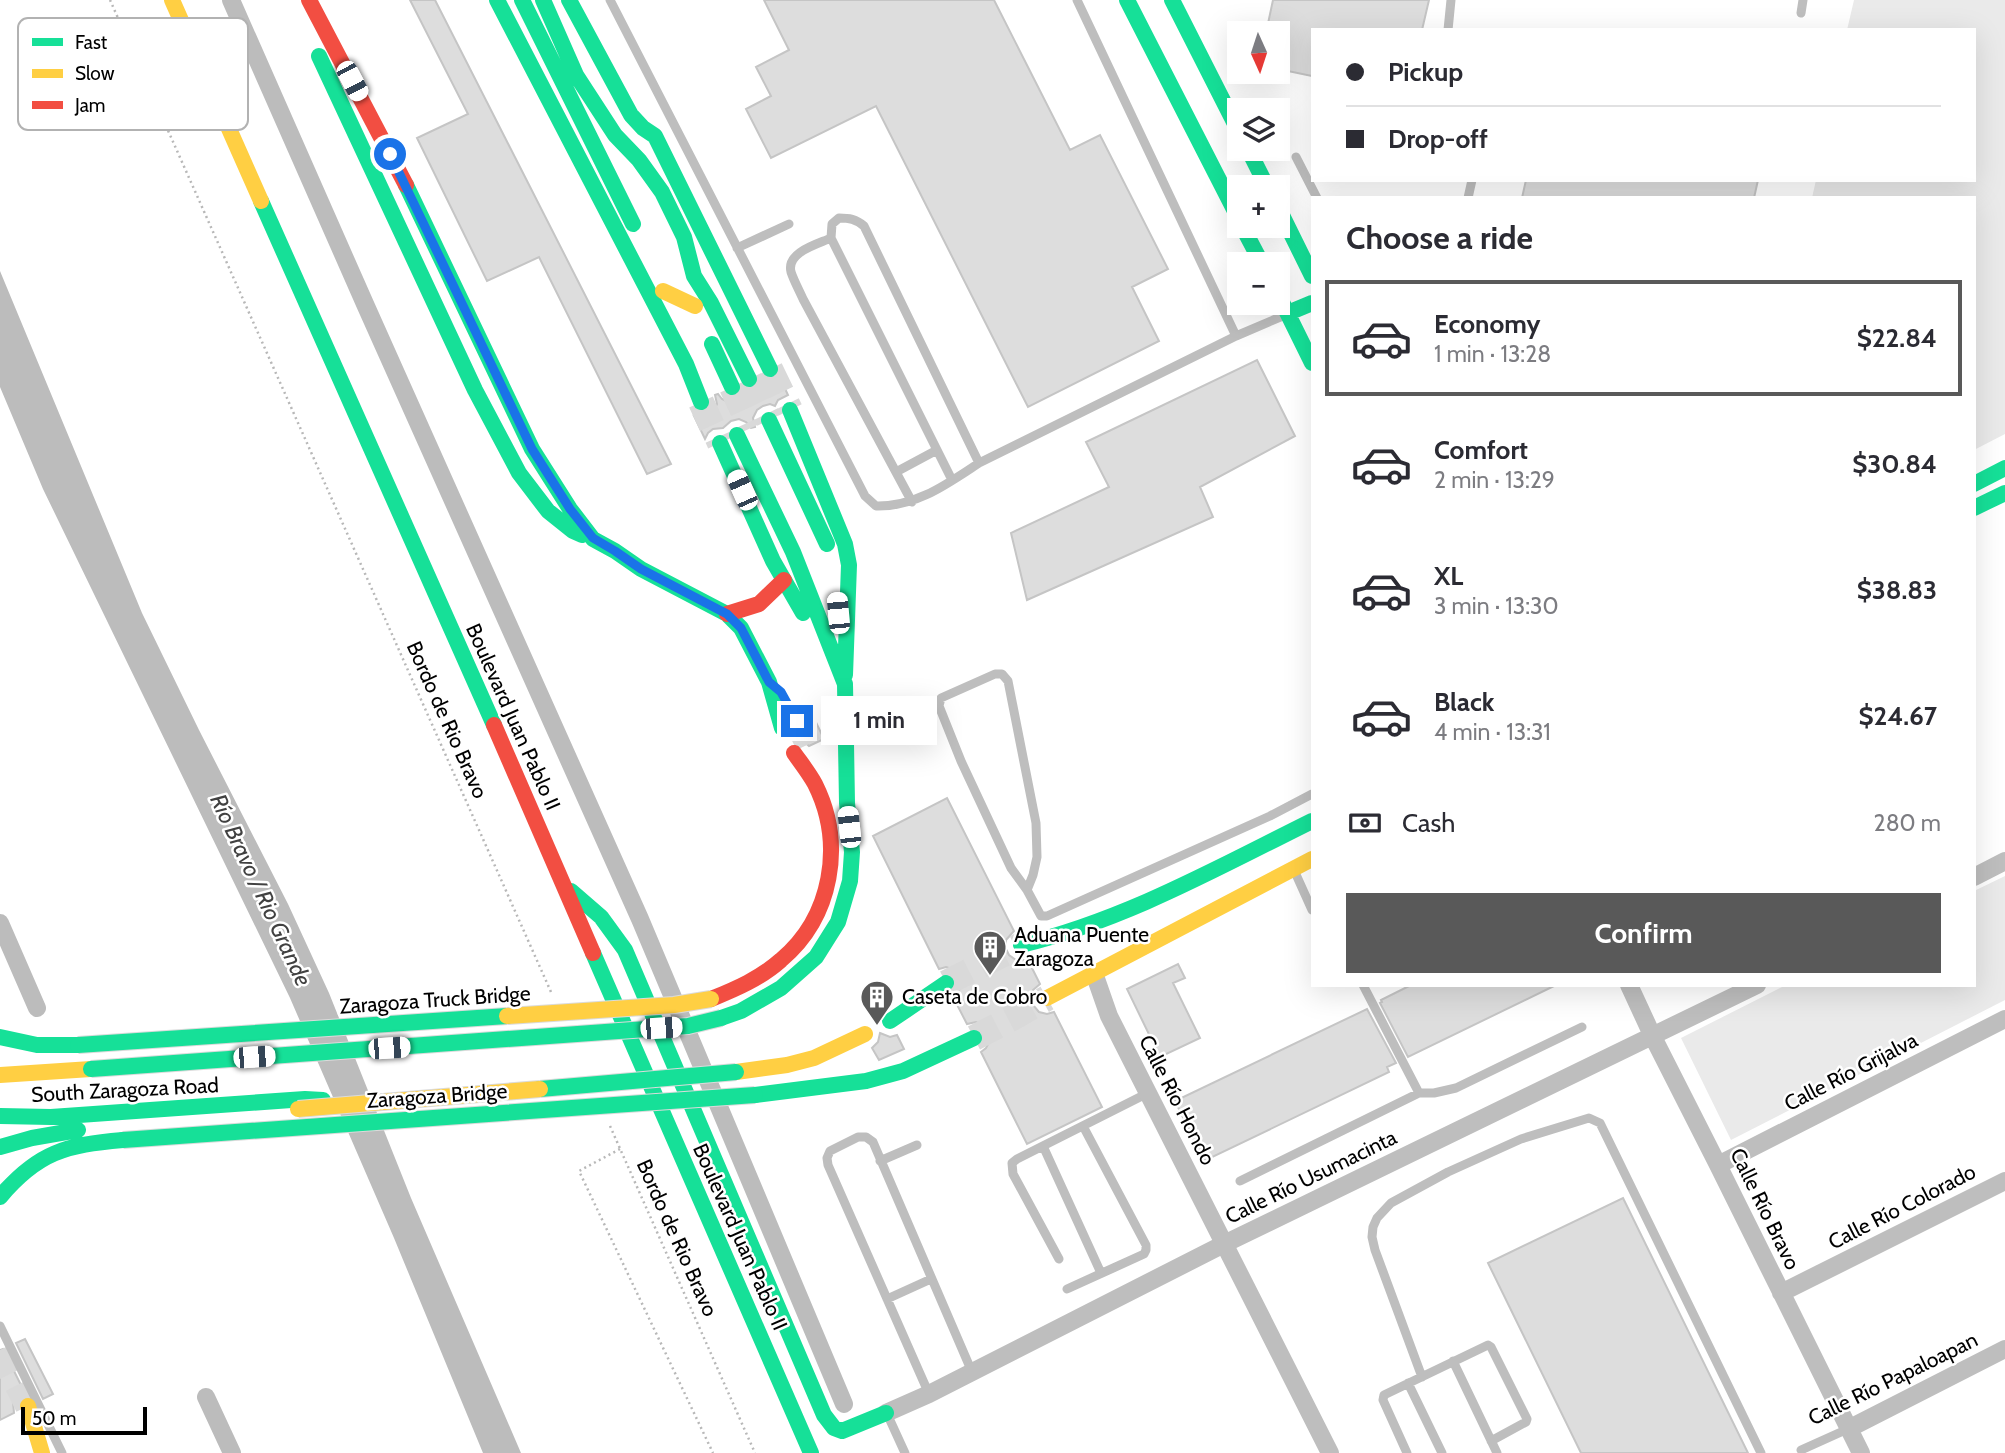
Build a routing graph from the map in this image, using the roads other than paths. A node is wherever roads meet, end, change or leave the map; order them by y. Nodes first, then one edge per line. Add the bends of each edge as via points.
1 (172, 0) edge
2 (293, 0) edge
3 (309, 0) edge
4 (497, 0) edge
5 (522, 0) edge
6 (542, 0) edge
7 (569, 0) edge
8 (610, 0) edge
9 (1077, 0) edge
10 (1127, 0) edge
11 (1172, 0) edge
12 (1451, 0) edge
13 (1803, 0) edge
14 (1801, 13) dead end
15 (180, 18) edge
16 (1448, 28) edge
17 (1227, 108) edge
18 (230, 130) edge
19 (1296, 158) dead end
20 (1227, 196) edge
21 (1316, 196) edge
22 (789, 224) dead end
23 (1290, 231) edge
24 (831, 238) junction
25 (641, 240) dead end
26 (737, 248) junction
27 (1311, 274) edge
28 (694, 276) junction
29 (1311, 303) edge
30 (695, 306) junction
31 (1290, 313) edge
32 (1284, 315) edge
33 (1290, 315) edge
34 (1236, 336) junction
35 (1311, 361) edge
36 (770, 369) tunnel mouth
37 (749, 379) tunnel mouth
38 (711, 382) dead end
39 (732, 387) tunnel mouth
40 (701, 402) tunnel mouth
41 (790, 410) tunnel mouth
42 (769, 420) tunnel mouth
43 (720, 443) tunnel mouth
44 (937, 450) junction
45 (979, 463) junction
46 (2005, 468) edge
47 (896, 472) junction
48 (775, 478) dead end
49 (952, 480) junction
50 (1976, 483) edge
51 (2005, 493) edge
52 (912, 502) junction
53 (1976, 507) edge
54 (593, 538) junction
55 (821, 579) dead end
56 (784, 580) junction
57 (727, 614) junction
58 (845, 684) junction
59 (790, 724) tunnel mouth
60 (802, 749) tunnel mouth
61 (1311, 795) edge
62 (1311, 821) edge
63 (1311, 860) edge
64 (2005, 861) edge
65 (1293, 869) junction
66 (1976, 876) edge
67 (563, 883) junction
68 (1027, 890) junction
69 (1311, 908) edge
70 (1021, 945) tunnel mouth
71 (1094, 973) junction
72 (946, 984) tunnel mouth
73 (1364, 987) edge
74 (1630, 987) edge
75 (1753, 987) edge
76 (1047, 998) tunnel mouth
77 (2005, 1019) edge
78 (890, 1021) dead end
79 (1582, 1027) dead end
80 (865, 1034) dead end
81 (0, 1037) edge
82 (1653, 1037) junction
83 (974, 1038) tunnel mouth
84 (0, 1075) edge
85 (1148, 1093) junction
86 (1419, 1093) junction
87 (334, 1106) junction
88 (0, 1116) edge
89 (0, 1126) edge
90 (1083, 1126) junction
91 (41, 1129) junction
92 (120, 1132) junction
93 (0, 1138) edge
94 (917, 1145) dead end
95 (1042, 1146) junction
96 (0, 1147) edge
97 (880, 1161) junction
98 (1718, 1165) junction
99 (1240, 1181) dead end
100 (2005, 1181) edge
101 (0, 1197) edge
102 (1224, 1244) junction
103 (1059, 1259) dead end
104 (1101, 1273) junction
105 (932, 1279) junction
106 (1067, 1289) dead end
107 (1781, 1293) junction
108 (887, 1299) junction
109 (0, 1326) edge
110 (2005, 1349) edge
111 (1453, 1362) junction
112 (972, 1372) junction
113 (1422, 1377) junction
114 (1408, 1383) junction
115 (929, 1394) junction
116 (28, 1406) tunnel mouth
117 (886, 1413) junction
118 (1850, 1428) junction
119 (1491, 1441) junction
120 (1801, 1450) dead end
121 (43, 1453) edge
122 (62, 1453) edge
123 (811, 1453) edge
124 (905, 1453) edge
125 (1330, 1453) edge
126 (1407, 1453) edge
127 (1442, 1453) edge
128 (1497, 1453) edge
129 (1761, 1453) edge
130 (1861, 1453) edge

1 - 15 main road, Boulevard Juan Pablo II
2 - 54 main road via 475,390 519,473 559,521
3 - 54 main road via 402,178 532,449
4 - 40 main road via 686,364
5 - 25 main road
6 - 28 main road via 576,75 615,135 662,192 684,237
7 - 36 main road via 631,115 655,136
8 - 26 lane
9 - 34 lane
10 - 20 main road
11 - 17 main road
12 - 16 lane
13 - 14 lane
18 - 67 main road, Boulevard Juan Pablo II
19 - 21 lane
22 - 26 lane
23 - 27 main road
24 - 44 lane
24 - 45 lane via 832,224 839,218 864,226
24 - 47 lane via 798,254 791,271
26 - 52 lane via 864,496 876,506
28 - 30 main road
28 - 37 main road
29 - 31 main road
30 - 38 main road via 661,283
30 - 39 main road
32 - 34 lane
33 - 35 main road
34 - 45 lane
41 - 58 main road via 845,544 849,565
42 - 58 main road via 828,546
43 - 56 main road
44 - 47 lane
44 - 49 lane
45 - 49 lane
46 - 50 main road
47 - 52 lane
48 - 58 main road via 744,432
49 - 52 lane
51 - 53 main road
54 - 57 main road
55 - 58 main road
56 - 57 main road via 759,604
56 - 58 main road
57 - 59 main road via 741,628
58 - 84 main road, Zaragoza Truck Bridge, bridge via 846,803 852,852 850,880 838,922 816,957 800,972 741,1011 688,1026
60 - 81 main road, Zaragoza Truck Bridge, bridge via 826,818 831,857 825,897 808,933 780,963 739,989 674,1005 78,1045 37,1045
61 - 68 lane via 1047,916 1041,916
62 - 70 main road via 1141,906
63 - 65 main road
64 - 66 street
65 - 69 lane
65 - 71 main road
67 - 117 main road via 601,917 625,950 824,1415 831,1426 842,1431
67 - 123 main road, Boulevard Juan Pablo II
68 - 68 lane via 1011,868 939,706 941,698 999,673 1008,681 1036,823 1037,857
71 - 76 main road
71 - 85 street, Calle Río Hondo via 1109,1016
72 - 78 main road
73 - 86 lane
74 - 82 street, Calle Río Bravo
75 - 82 street, Calle Río Usumacinta
77 - 98 street, Calle Río Grijalva
79 - 86 lane via 1456,1088
80 - 87 main road, bridge via 814,1058 736,1072
82 - 98 street, Calle Río Bravo
82 - 102 street, Calle Río Usumacinta
83 - 92 main road, Zaragoza Bridge, bridge via 882,1077 755,1094
85 - 90 lane
85 - 102 street, Calle Río Hondo
86 - 99 lane
87 - 88 main road, South Zaragoza Road via 305,1099 51,1117
87 - 92 main road, bridge
89 - 91 main road, South Zaragoza Road
90 - 95 lane
90 - 104 lane via 1146,1248 1144,1254
91 - 92 main road, South Zaragoza Road
91 - 93 main road, South Zaragoza Road
92 - 96 main road, South Zaragoza Road via 61,1133
92 - 101 main road via 37,1161
94 - 97 lane
95 - 103 lane via 1017,1159 1012,1171
95 - 104 lane
97 - 105 lane
97 - 108 lane via 873,1142 866,1137 830,1151 827,1157
98 - 107 street, Calle Río Bravo
100 - 107 street, Calle Río Colorado
102 - 112 street, Calle Río Usumacinta
102 - 125 street, Calle Río Hondo
104 - 106 lane
105 - 108 lane
105 - 112 lane
107 - 118 street, Calle Río Bravo
108 - 115 lane
109 - 122 lane
110 - 118 street, Calle Río Papaloapan
111 - 113 lane
111 - 119 lane
111 - 119 lane via 1490,1345 1527,1419
112 - 115 street, Calle Río Usumacinta
113 - 114 lane
113 - 129 lane via 1375,1250 1372,1237 1377,1218 1391,1203 1448,1172 1521,1139 1595,1119
114 - 126 lane via 1383,1398
114 - 127 lane
115 - 117 street, Calle Río Usumacinta
116 - 121 main road
117 - 124 lane
118 - 120 lane, Calle Río Papaloapan
118 - 130 street, Calle Río Bravo
119 - 128 lane

